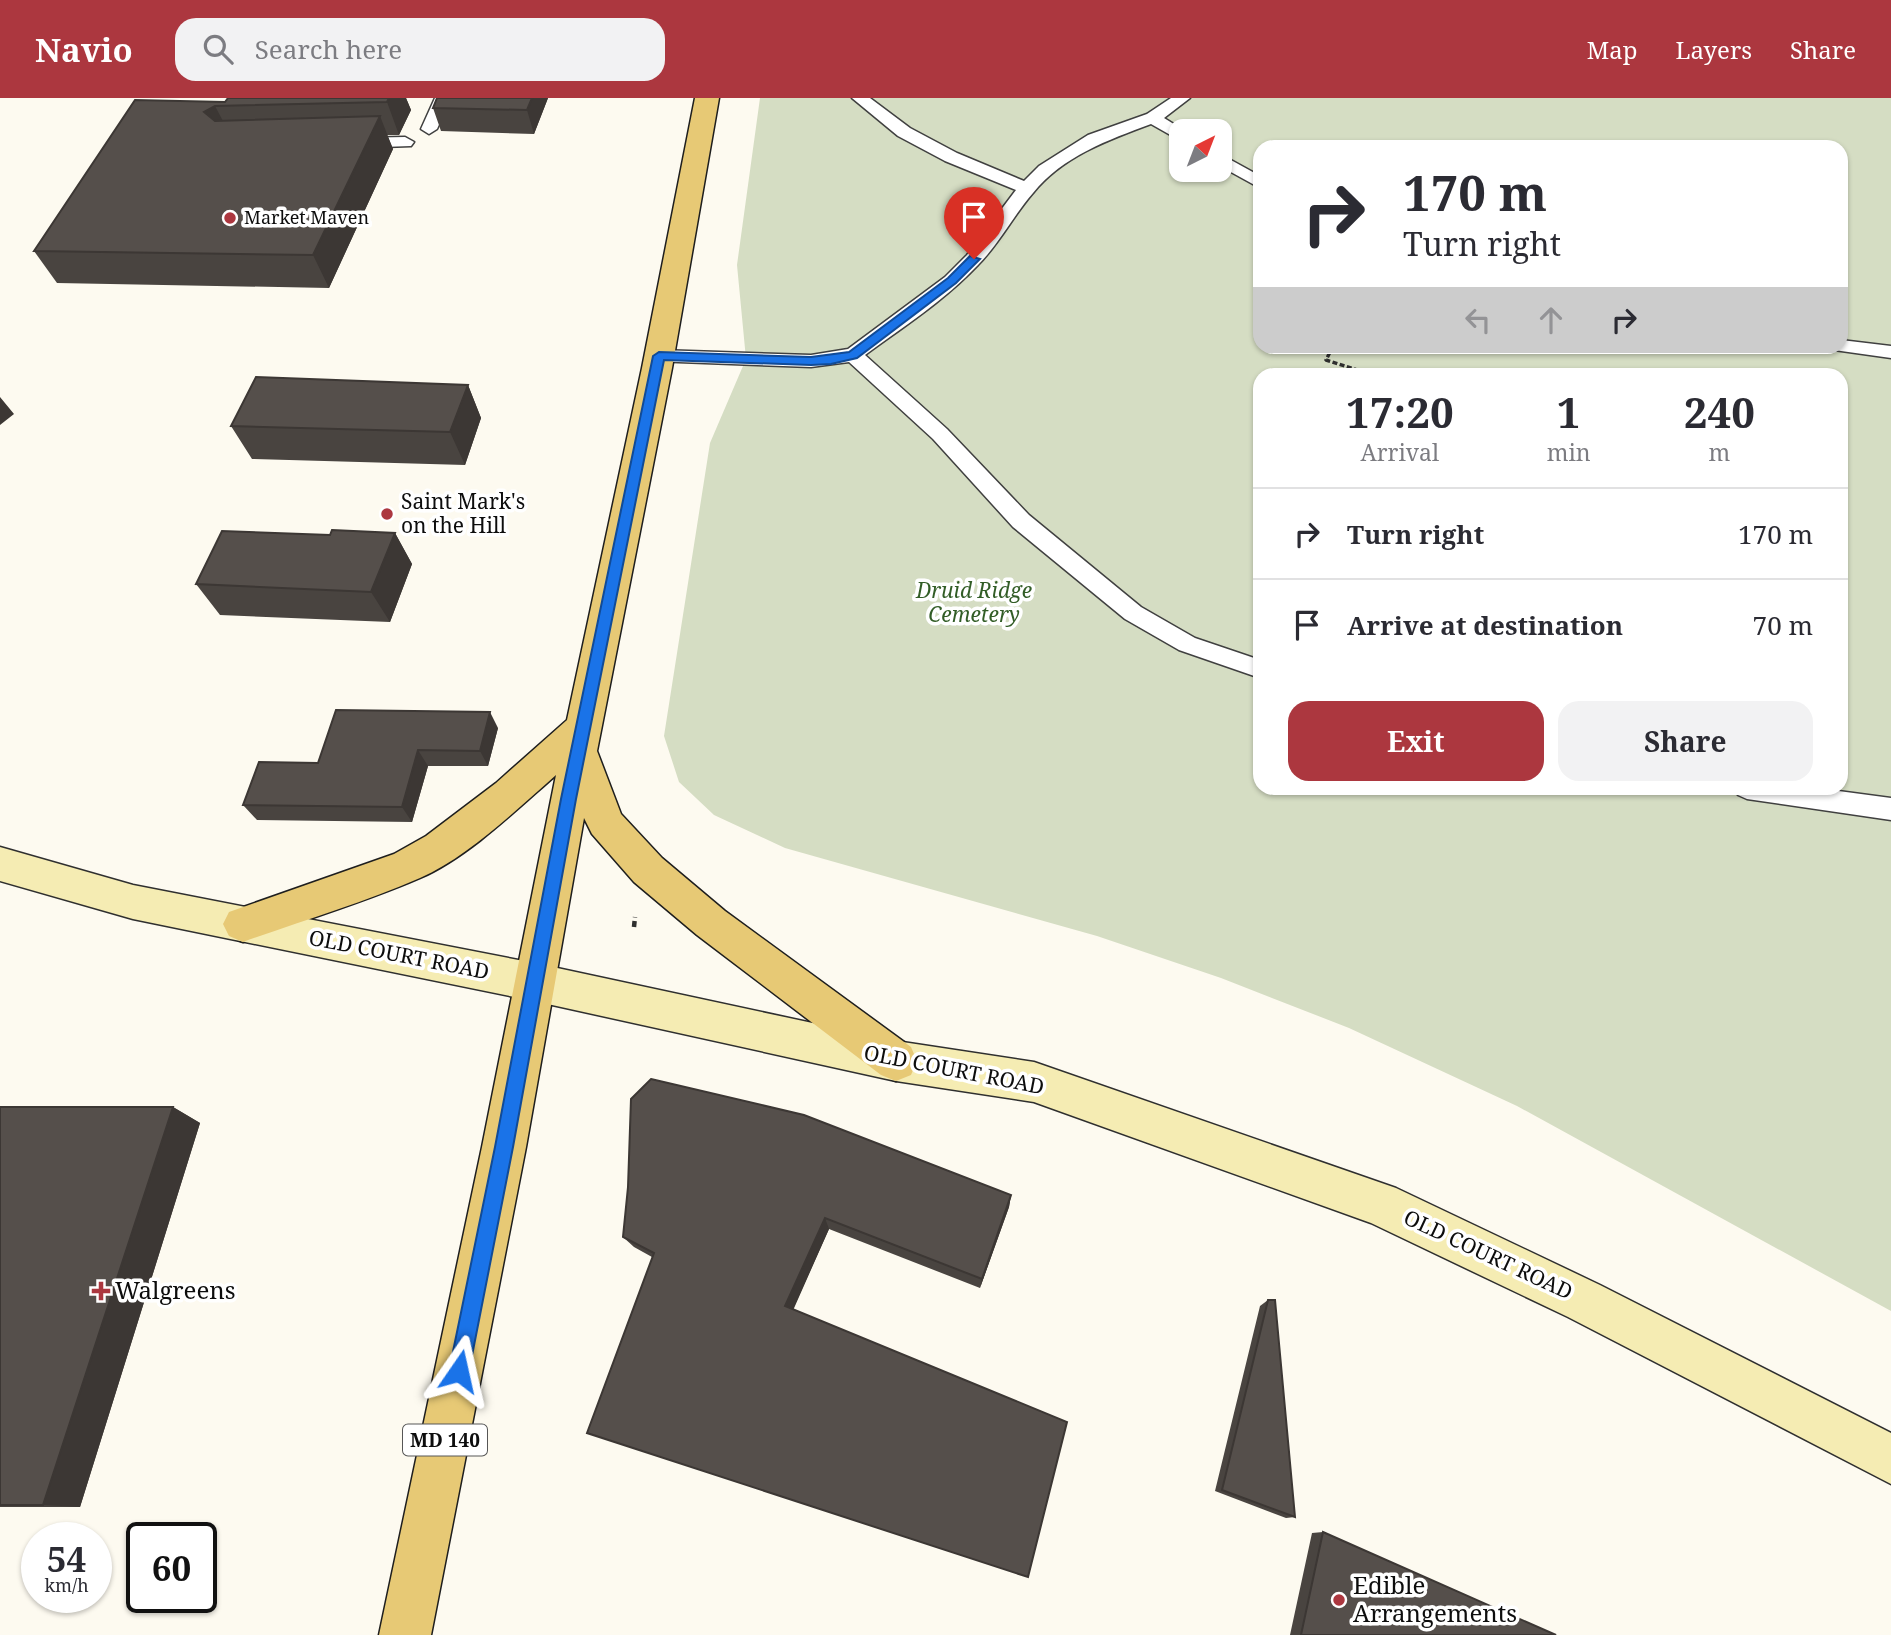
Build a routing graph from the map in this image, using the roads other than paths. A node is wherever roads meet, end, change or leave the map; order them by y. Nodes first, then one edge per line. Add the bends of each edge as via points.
1 (443, 98) edge
2 (707, 98) edge
3 (860, 98) edge
4 (1182, 98) edge
5 (1153, 118) junction
6 (1169, 128) edge
7 (429, 129) dead end
8 (405, 142) dead end
9 (338, 144) edge
10 (1232, 166) edge
11 (1253, 179) edge
12 (1027, 188) junction
13 (1848, 347) edge
14 (1865, 350) junction
15 (1891, 352) edge
16 (853, 355) junction
17 (659, 356) junction
18 (1891, 362) edge
19 (1253, 667) edge
20 (581, 738) junction
21 (1795, 795) edge
22 (1891, 809) edge
23 (0, 864) edge
24 (243, 924) junction
25 (534, 982) junction
26 (896, 1060) junction
27 (1891, 1459) edge
28 (405, 1635) edge

1 - 7 lane
2 - 17 main road, MD 140
3 - 12 lane via 904,132
4 - 5 lane
5 - 6 lane
5 - 12 lane via 1094,139 1045,170
8 - 9 lane
10 - 11 lane
12 - 16 lane via 974,259
13 - 14 lane
14 - 15 lane
14 - 18 lane
16 - 17 lane via 811,361
16 - 19 lane via 940,434 1021,520 1133,613 1187,644
17 - 20 main road, MD 140
20 - 24 main road via 439,848 407,866
20 - 25 main road, MD 140
20 - 26 main road via 605,823 642,865 711,923
21 - 22 lane
23 - 24 main road, OLD COURT ROAD via 133,902
24 - 25 main road, OLD COURT ROAD
25 - 26 main road, OLD COURT ROAD
25 - 28 main road, MD 140
26 - 27 main road, OLD COURT ROAD via 1034,1083 1380,1204 1584,1301

